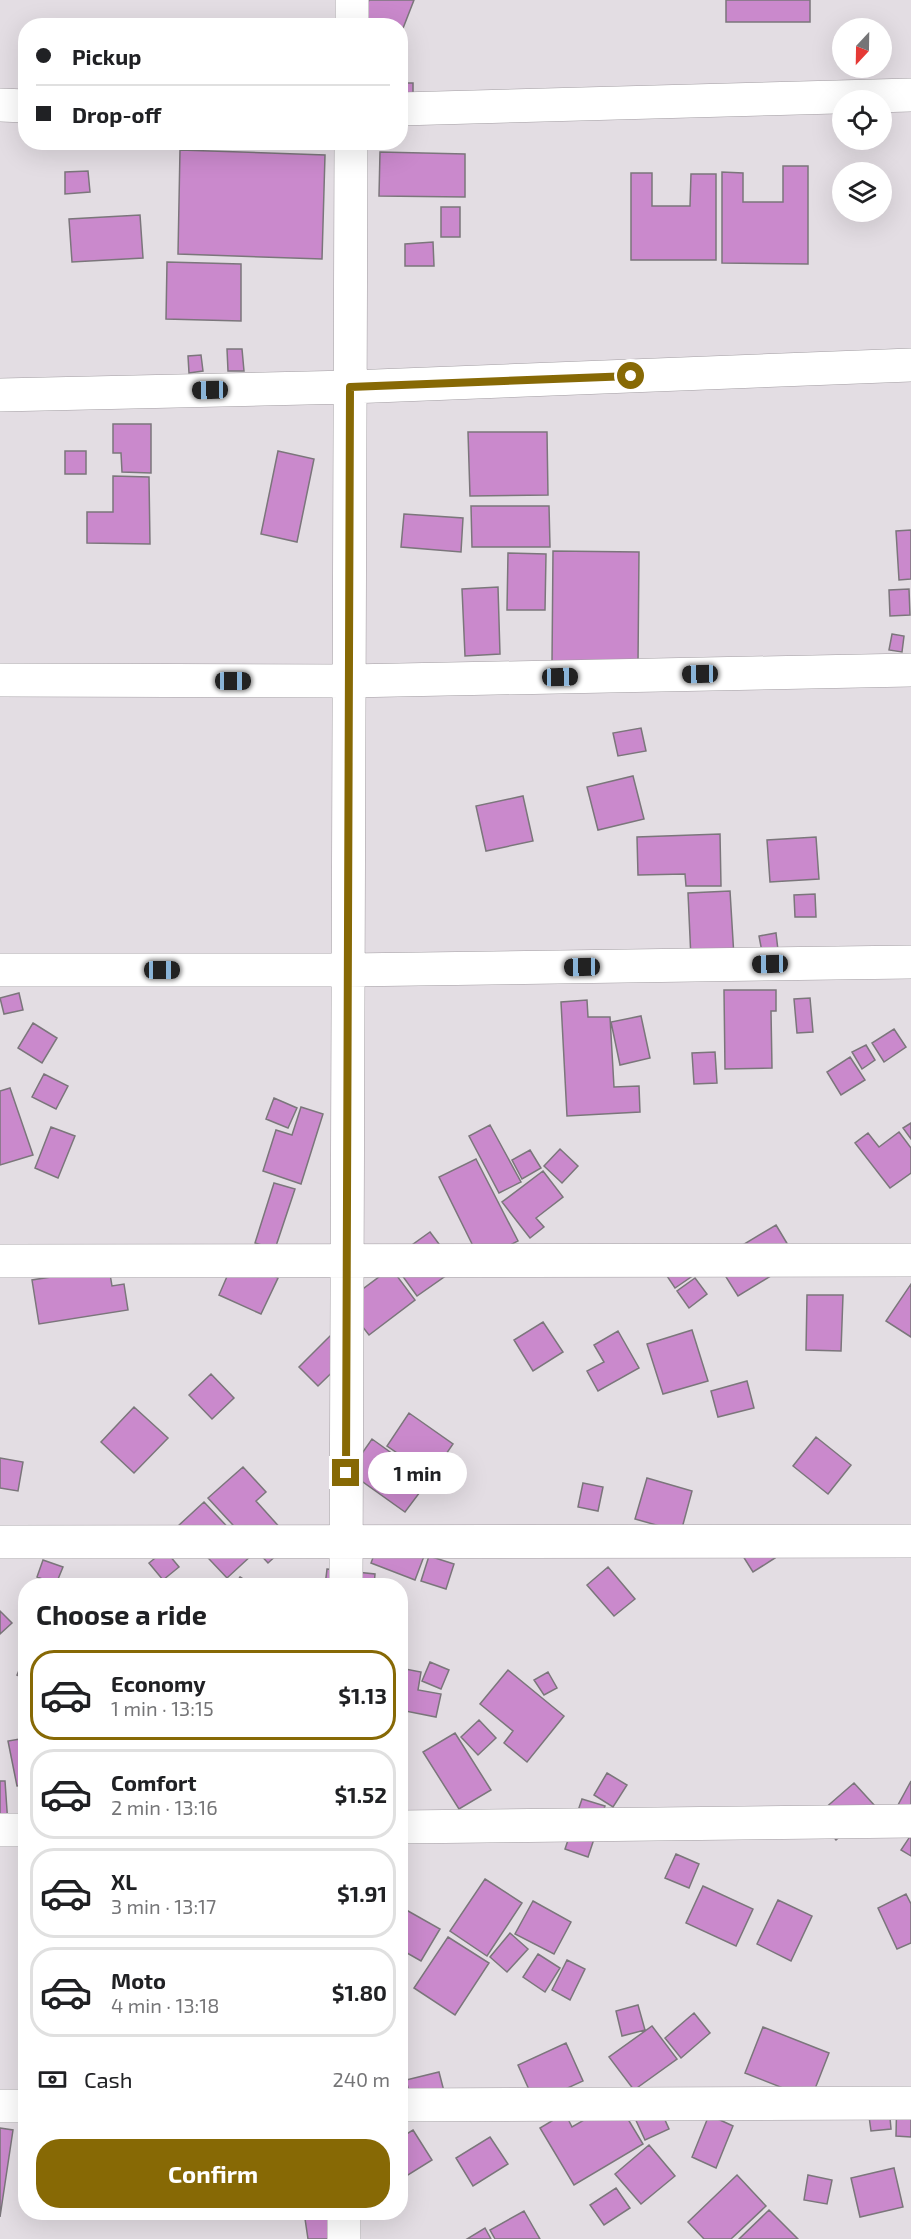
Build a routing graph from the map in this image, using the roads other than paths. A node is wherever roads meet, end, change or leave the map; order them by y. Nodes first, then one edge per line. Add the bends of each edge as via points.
1 (352, 0) edge
2 (352, 18) edge
3 (911, 95) edge
4 (0, 105) edge
5 (18, 106) edge
6 (408, 109) edge
7 (351, 150) edge
8 (911, 365) edge
9 (350, 387) junction
10 (0, 395) edge
11 (911, 670) edge
12 (0, 680) edge
13 (350, 681) junction
14 (911, 962) edge
15 (0, 970) edge
16 (348, 970) junction
17 (911, 1260) edge
18 (0, 1261) edge
19 (346, 1540) junction
20 (911, 1541) edge
21 (0, 1542) edge
22 (346, 1578) edge
23 (911, 1821) edge
24 (408, 1827) edge
25 (0, 1830) edge
26 (18, 1830) edge
27 (911, 2103) edge
28 (408, 2105) edge
29 (0, 2106) edge
30 (18, 2106) edge
31 (344, 2220) edge
32 (344, 2239) edge

1 - 2 street
3 - 6 street
4 - 5 street
7 - 9 street
8 - 9 street
9 - 10 street
9 - 13 street
11 - 13 street
12 - 13 street
13 - 16 street
14 - 16 street
15 - 16 street
16 - 19 street
17 - 18 street
19 - 20 street
19 - 21 street
19 - 22 street
23 - 24 street
25 - 26 street
27 - 28 street
29 - 30 street
31 - 32 street

